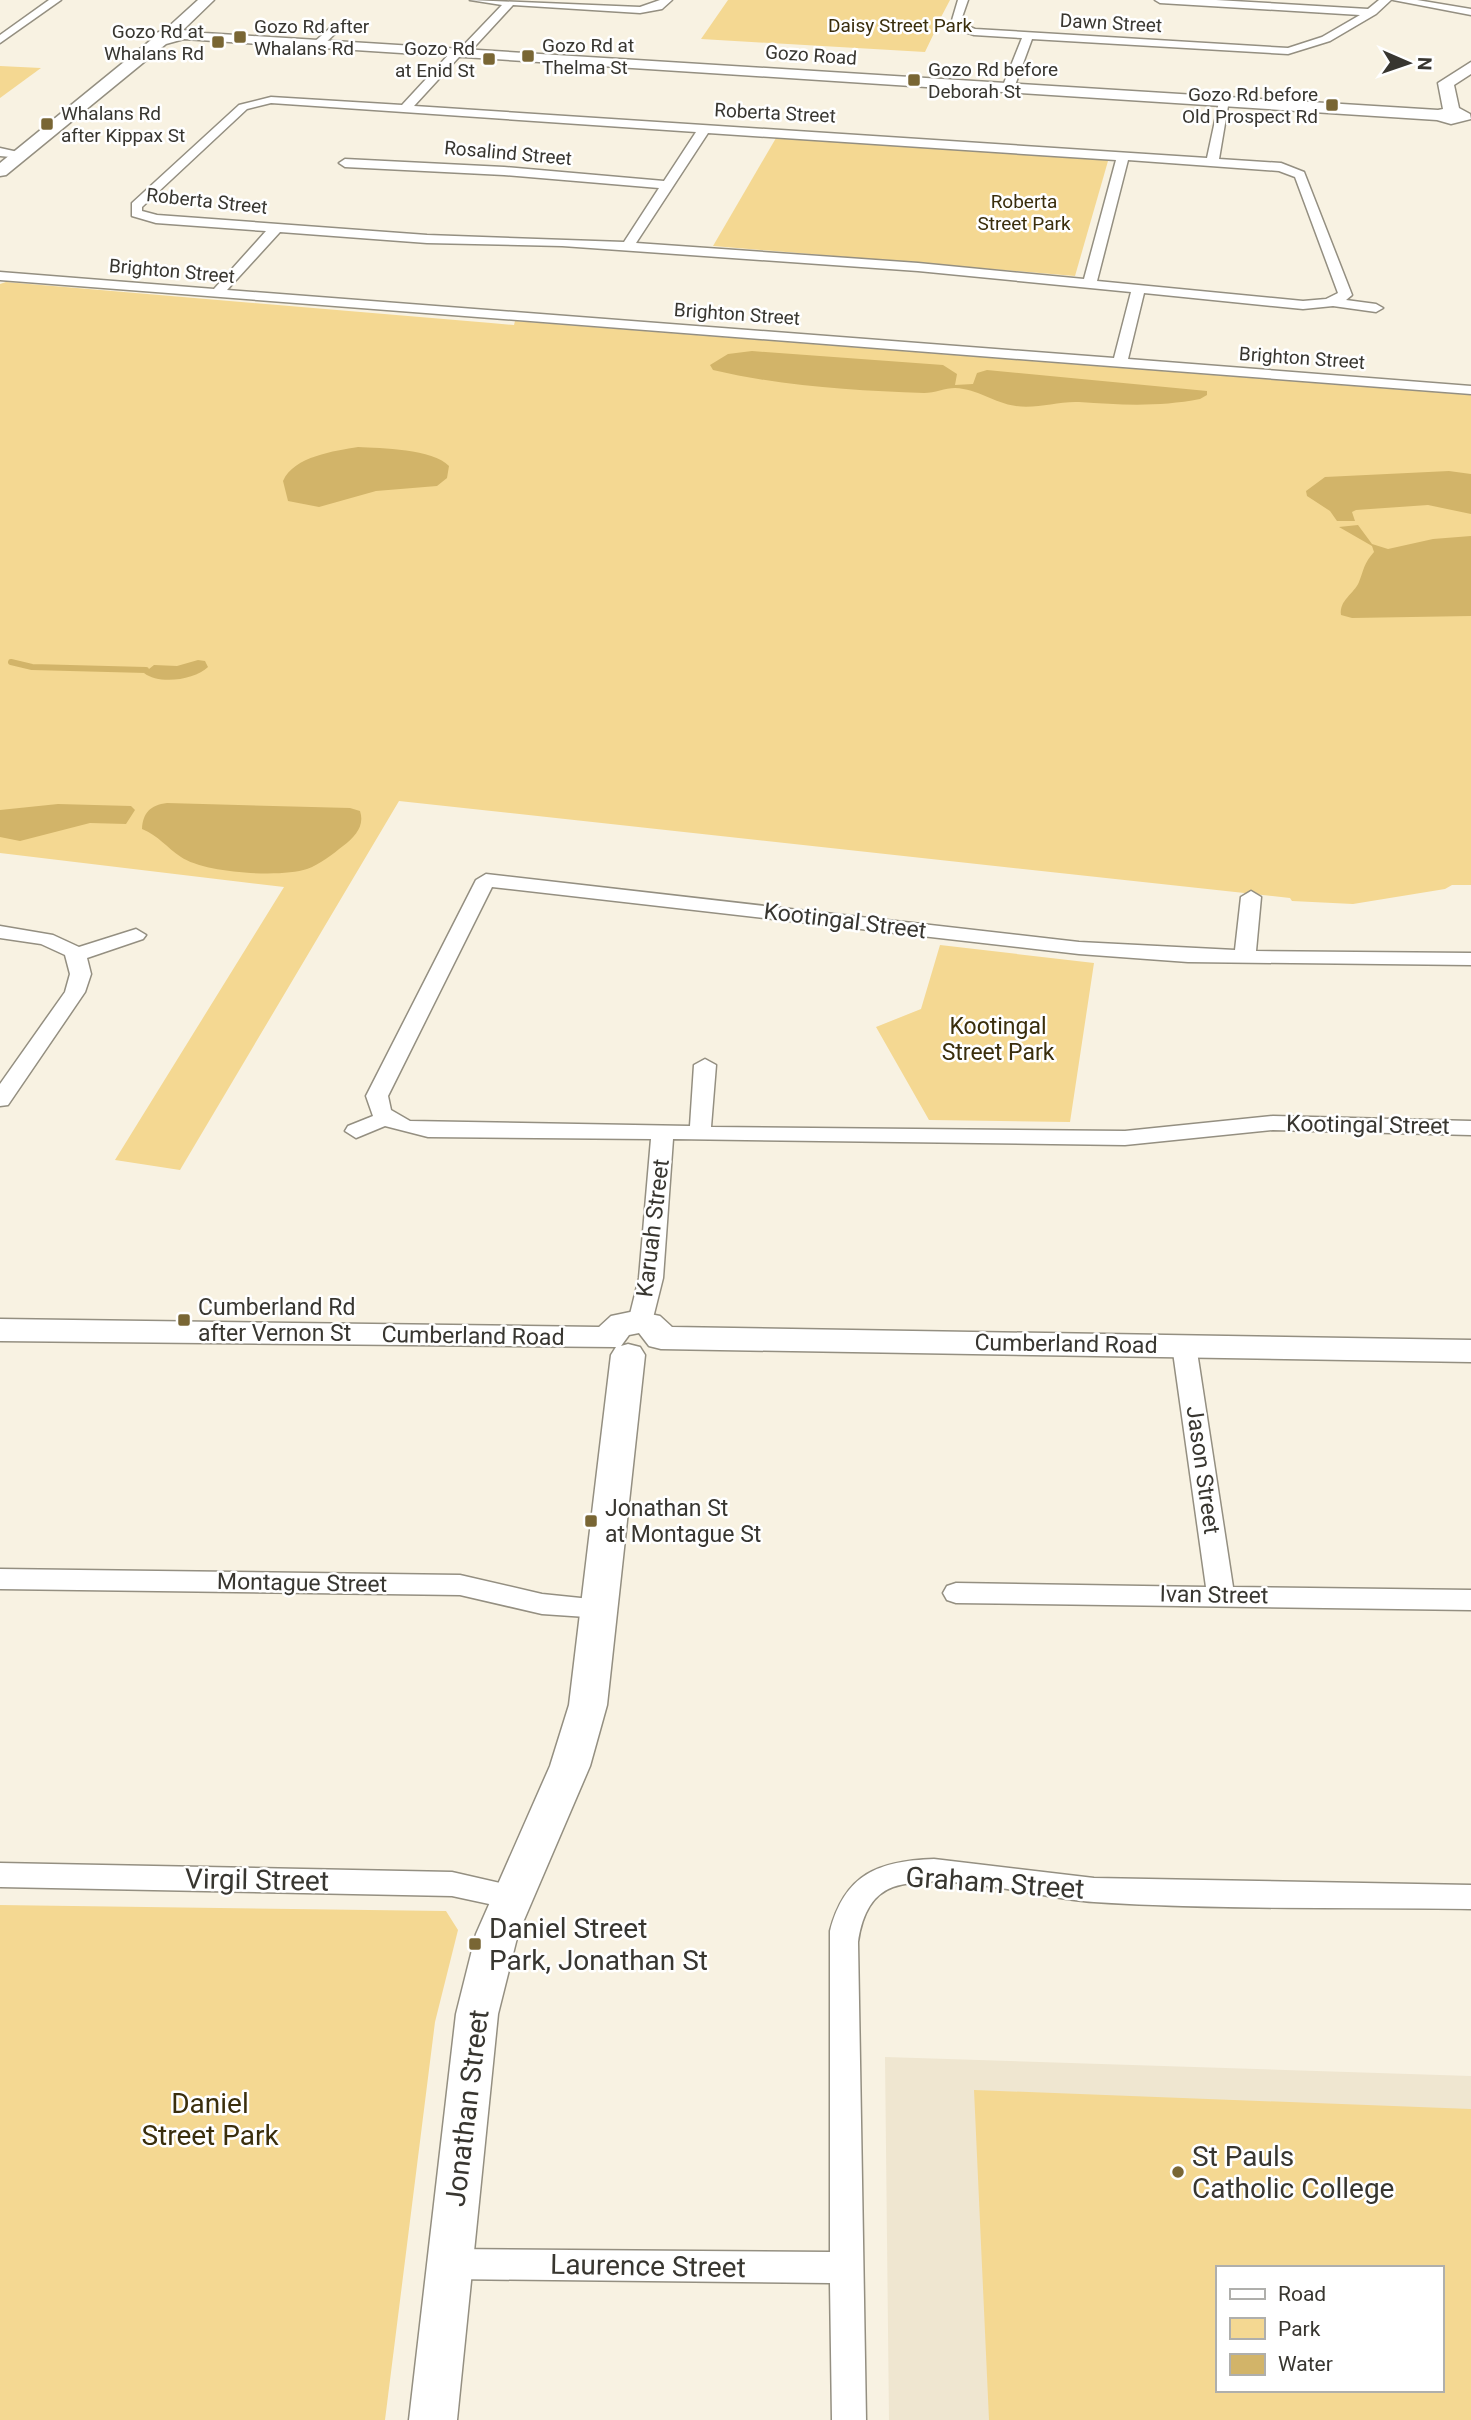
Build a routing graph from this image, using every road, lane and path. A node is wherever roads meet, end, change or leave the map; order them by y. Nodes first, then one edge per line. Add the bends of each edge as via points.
1 (56, 0) edge
2 (207, 0) edge
3 (475, 0) edge
4 (667, 0) edge
5 (963, 0) edge
6 (1160, 0) edge
7 (1386, 0) edge
8 (1398, 0) edge
9 (510, 2) junction
10 (653, 8) junction
11 (1372, 12) junction
12 (1471, 12) edge
13 (645, 19) dead end
14 (334, 30) dead end
15 (171, 36) junction
16 (1028, 36) junction
17 (0, 40) edge
18 (317, 45) junction
19 (458, 54) junction
20 (1471, 67) edge
21 (1008, 88) junction
22 (1226, 102) junction
23 (406, 108) junction
24 (1449, 115) junction
25 (704, 128) junction
26 (994, 133) dead end
27 (1469, 136) edge
28 (989, 146) junction
29 (0, 152) edge
30 (21, 153) junction
31 (1122, 156) junction
32 (1213, 162) junction
33 (344, 165) dead end
34 (0, 171) edge
35 (668, 185) junction
36 (410, 223) dead end
37 (277, 227) junction
38 (399, 236) junction
39 (628, 246) junction
40 (0, 276) edge
41 (1089, 284) junction
42 (1138, 289) junction
43 (216, 294) junction
44 (1332, 302) junction
45 (1376, 308) dead end
46 (1120, 363) junction
47 (1471, 390) edge
48 (1251, 897) dead end
49 (0, 932) edge
50 (136, 935) dead end
51 (75, 954) junction
52 (1245, 955) junction
53 (1471, 959) edge
54 (705, 1065) dead end
55 (0, 1100) edge
56 (386, 1118) junction
57 (1471, 1128) edge
58 (356, 1131) dead end
59 (663, 1133) junction
60 (700, 1133) junction
61 (0, 1330) edge
62 (635, 1338) junction
63 (1184, 1345) junction
64 (1471, 1351) edge
65 (0, 1579) edge
66 (956, 1592) dead end
67 (1221, 1595) junction
68 (1471, 1600) edge
69 (601, 1608) junction
70 (0, 1875) edge
71 (512, 1896) junction
72 (1471, 1897) edge
73 (449, 2264) junction
74 (846, 2268) junction
75 (433, 2420) edge
76 (849, 2420) edge

1 - 17 street
2 - 15 street
3 - 9 street
4 - 10 street
5 - 16 street, Dawn Street via 953,22 957,27
6 - 11 street
7 - 11 street, Dawn Street
8 - 12 street
9 - 10 street
9 - 19 street
10 - 13 street
11 - 16 street, Dawn Street via 1297,52
14 - 18 street
15 - 18 street, Gozo Road
15 - 30 street
16 - 21 street
18 - 19 street, Gozo Road
19 - 21 street, Gozo Road
19 - 23 street
20 - 24 street via 1445,85
21 - 22 street, Gozo Road
22 - 24 street, Gozo Road
22 - 32 street
23 - 25 street, Roberta Street
23 - 37 street, Roberta Street via 251,99 135,211 156,219
24 - 27 street
25 - 28 street, Roberta Street via 848,133
25 - 35 street
26 - 28 street
28 - 31 street, Roberta Street
29 - 30 street
30 - 34 street
31 - 32 street, Roberta Street
31 - 41 street
32 - 44 street, Roberta Street via 1295,168 1345,291 1343,298
33 - 35 street, Rosalind Street via 504,171
35 - 39 street
36 - 38 street
37 - 38 street, Roberta Street
37 - 43 street
38 - 39 street, Roberta Street
39 - 41 street, Roberta Street
40 - 43 street, Brighton Street
41 - 42 street, Roberta Street
42 - 44 street, Roberta Street via 1303,305
42 - 46 street
43 - 46 street, Brighton Street
44 - 45 street, Roberta Street
46 - 47 street, Brighton Street
48 - 52 street
49 - 51 street via 54,940
50 - 51 street
51 - 55 street via 82,973 75,992
52 - 53 street, Kootingal Street
52 - 56 street, Kootingal Street via 1079,948 486,880 379,1088 377,1102
54 - 60 street
56 - 58 street
56 - 59 street, Kootingal Street via 428,1130
57 - 60 street, Kootingal Street via 1273,1123 1125,1138
59 - 60 street, Kootingal Street
59 - 62 street, Karuah Street via 651,1278
61 - 62 street, Cumberland Road
62 - 63 street, Cumberland Road
62 - 69 street, Jonathan Street
63 - 64 street, Cumberland Road
63 - 67 street, Jason Street
65 - 69 street, Montague Street via 460,1585 541,1604
66 - 67 street, Ivan Street
67 - 68 street, Ivan Street
69 - 71 street, Jonathan Street via 580,1736
70 - 71 street, Virgil Street via 452,1884
71 - 73 street, Jonathan Street via 489,1960 477,2014
72 - 74 street, Graham Street via 1094,1890 926,1872 879,1880 851,1909 843,1942
73 - 74 street, Laurence Street
73 - 75 street, Jonathan Street
74 - 76 street, Graham Street

